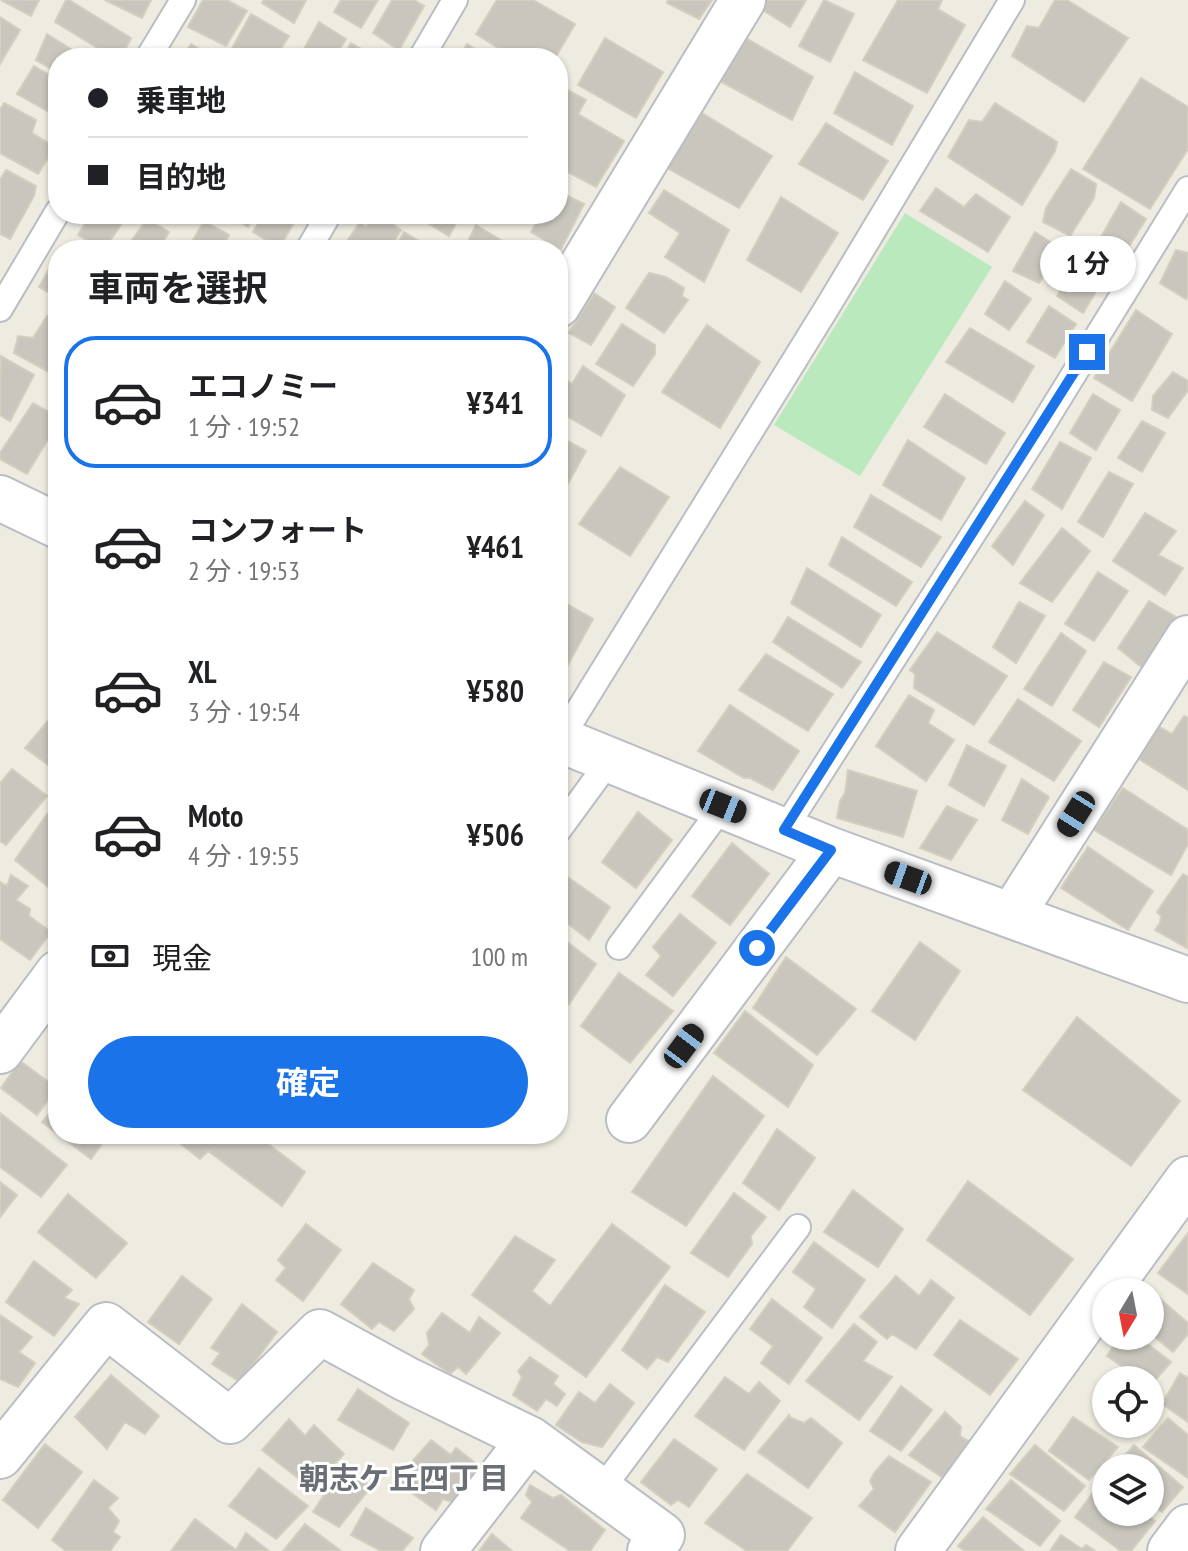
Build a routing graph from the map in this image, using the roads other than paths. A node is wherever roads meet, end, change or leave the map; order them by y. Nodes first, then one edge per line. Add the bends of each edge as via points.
1 (183, 0) edge
2 (455, 0) edge
3 (743, 0) edge
4 (1012, 0) edge
5 (154, 48) edge
6 (427, 48) edge
7 (1188, 189) edge
8 (50, 224) edge
9 (568, 289) edge
10 (0, 309) edge
11 (0, 498) edge
12 (48, 521) edge
13 (1188, 638) edge
14 (568, 725) edge
15 (568, 743) edge
16 (610, 760) junction
17 (723, 806) junction
18 (568, 817) edge
19 (784, 830) junction
20 (831, 850) junction
21 (1012, 915) junction
22 (619, 947) dead end
23 (1188, 980) edge
24 (48, 986) edge
25 (0, 1051) edge
26 (629, 1120) dead end
27 (1188, 1179) edge
28 (798, 1227) dead end
29 (1116, 1278) edge
30 (1092, 1311) edge
31 (530, 1439) junction
32 (0, 1456) edge
33 (601, 1490) junction
34 (1188, 1527) edge
35 (443, 1551) edge
36 (650, 1551) edge
37 (918, 1551) edge
38 (1170, 1551) edge

1 - 5 lane
2 - 6 lane
3 - 9 street
4 - 14 lane
7 - 19 lane
8 - 10 lane
11 - 12 street
13 - 21 street
15 - 16 street
16 - 17 street
16 - 18 lane
17 - 19 street
17 - 22 lane
19 - 20 street
20 - 21 street
20 - 26 street
21 - 23 street
24 - 25 street
27 - 29 street
28 - 33 lane
30 - 37 street
31 - 32 street via 320,1332 230,1421 106,1325
31 - 33 street
31 - 35 street
33 - 36 street via 662,1535
34 - 38 street

